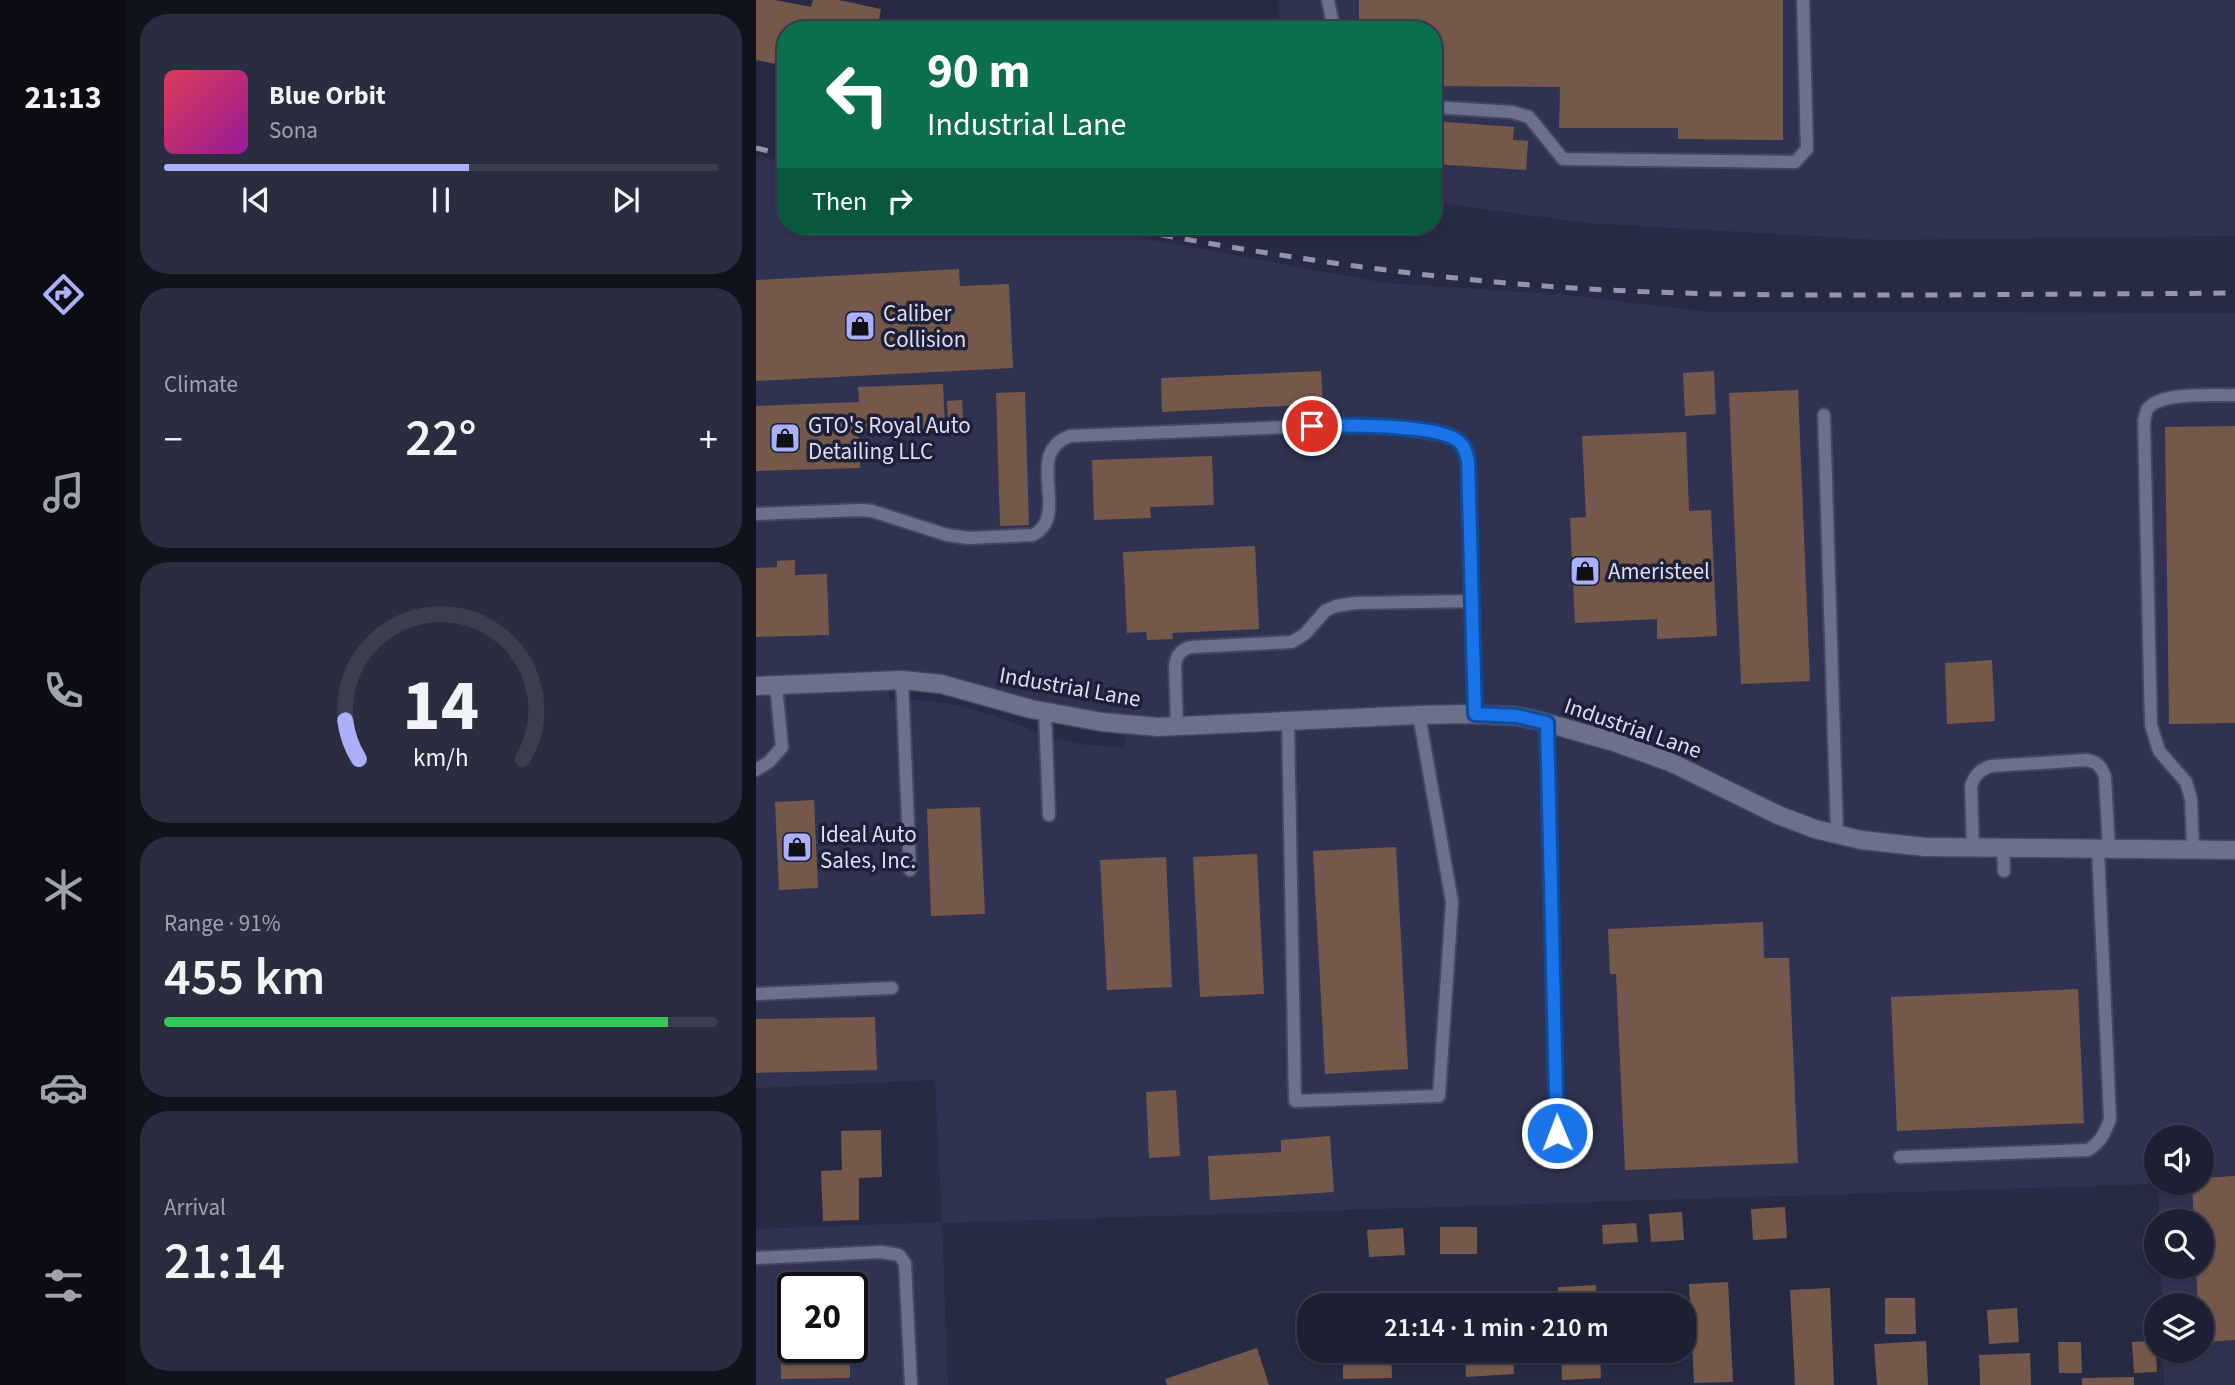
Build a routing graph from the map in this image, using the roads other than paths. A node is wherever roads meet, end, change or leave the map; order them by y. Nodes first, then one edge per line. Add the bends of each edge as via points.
1 (1328, 0) edge
2 (1803, 0) edge
3 (1332, 21) edge
4 (1442, 108) edge
5 (2235, 395) edge
6 (1825, 415) dead end
7 (756, 514) edge
8 (1472, 601) junction
9 (902, 680) junction
10 (756, 686) edge
11 (776, 686) junction
12 (1045, 711) junction
13 (1475, 714) junction
14 (1419, 715) junction
15 (1287, 720) junction
16 (1547, 723) junction
17 (1177, 726) junction
18 (756, 770) edge
19 (1049, 815) dead end
20 (1837, 834) junction
21 (1973, 848) junction
22 (2003, 848) junction
23 (2104, 849) junction
24 (2193, 849) junction
25 (2235, 850) edge
26 (911, 870) dead end
27 (2004, 871) dead end
28 (891, 988) dead end
29 (756, 994) edge
30 (1557, 1133) dead end
31 (1900, 1157) dead end
32 (756, 1258) edge
33 (911, 1385) edge

1 - 3 lane
2 - 4 lane via 1807,149 1796,162 1563,159 1528,117
5 - 24 lane via 2156,401 2144,421 2151,725 2159,751 2186,782
6 - 20 lane
7 - 8 lane via 861,510 947,535 1033,535 1042,530 1048,517 1050,449 1070,436 1339,425 1401,428 1447,435 1465,448
8 - 13 lane
8 - 17 lane via 1336,606 1292,642 1182,649 1175,664
9 - 11 street, Industrial Lane
9 - 12 street, Industrial Lane via 942,684
9 - 26 lane
10 - 11 street, Industrial Lane
11 - 18 lane via 782,747
12 - 17 street, Industrial Lane via 1102,722
12 - 19 lane
13 - 14 street, Industrial Lane
13 - 16 street, Industrial Lane
14 - 15 street, Industrial Lane
14 - 15 lane via 1452,902 1439,1096 1294,1101
15 - 17 street, Industrial Lane
16 - 20 street, Industrial Lane via 1670,762 1778,815
16 - 30 lane
20 - 21 street, Industrial Lane via 1925,847
21 - 22 street, Industrial Lane
21 - 23 lane via 1971,786 1980,770 2086,760 2102,767 2105,777
22 - 23 street, Industrial Lane
22 - 27 lane
23 - 24 street, Industrial Lane
23 - 31 lane via 2110,1119 2105,1133 2088,1150
24 - 25 street, Industrial Lane
28 - 29 lane
32 - 33 lane via 899,1255 905,1264

